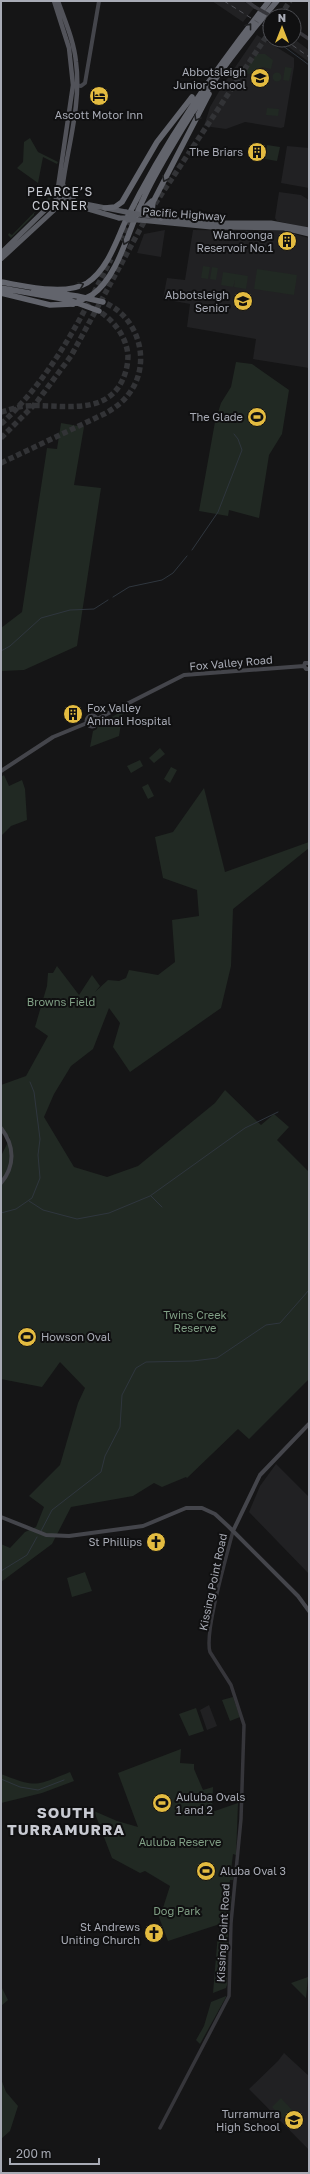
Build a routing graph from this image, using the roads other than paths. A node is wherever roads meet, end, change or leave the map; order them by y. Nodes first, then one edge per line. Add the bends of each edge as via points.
1 (54, 1) edge
2 (58, 1) edge
3 (99, 1) edge
4 (247, 1) edge
5 (269, 1) edge
6 (277, 1) edge
7 (262, 11) edge
8 (229, 51) junction
9 (214, 83) junction
10 (75, 86) junction
11 (65, 172) junction
12 (58, 198) junction
13 (155, 198) junction
14 (125, 199) junction
15 (77, 203) junction
16 (55, 208) junction
17 (105, 208) junction
18 (124, 210) junction
19 (131, 217) junction
20 (140, 217) junction
21 (119, 218) junction
22 (161, 218) junction
23 (309, 230) edge
24 (309, 234) edge
25 (1, 253) edge
26 (1, 259) edge
27 (2, 284) edge
28 (1, 293) edge
29 (103, 302) tunnel mouth
30 (98, 311) tunnel mouth
31 (309, 662) edge
32 (304, 666) junction
33 (309, 669) edge
34 (97, 719) junction
35 (87, 723) junction
36 (1, 771) edge
37 (1, 1128) edge
38 (1, 1183) edge
39 (309, 1424) edge
40 (1, 1517) edge
41 (233, 1531) junction
42 (309, 1611) edge
43 (160, 2128) dead end

1 - 10 main road via 69,48
2 - 10 main road via 74,50
3 - 10 main road via 86,82 82,86
4 - 7 street, bridge
8 -> 5 highway
6 - 9 highway
8 - 14 highway via 157,142
27 -> 8 highway via 69,289 94,278 107,259 159,157 184,115
9 -> 13 highway
9 -> 28 highway, bridge via 191,115 141,202 112,273 103,286 92,295 73,304 50,305
10 - 11 main road
10 - 12 main road
11 - 12 main road
11 - 15 main road via 65,191
12 - 15 highway, Pacific Highway
12 - 16 highway
12 - 25 highway
13 - 20 highway
13 - 22 highway via 152,210
14 - 17 highway via 117,207
14 - 18 highway
15 - 16 highway
15 - 17 highway, Pacific Highway
15 - 21 highway, Pacific Highway
16 - 26 highway
17 - 18 highway, Pacific Highway
18 - 19 highway, bridge
18 - 20 highway, Pacific Highway, bridge
19 - 20 highway, bridge
19 - 21 highway, bridge
20 - 21 highway, Pacific Highway, bridge
20 - 22 highway, Pacific Highway
20 - 24 highway, Pacific Highway via 211,227 284,228
22 - 23 highway, Pacific Highway via 210,223 271,223
27 - 29 highway
27 - 30 highway via 69,300
31 - 32 main road
32 - 33 main road
32 - 34 main road, Fox Valley Road via 184,676
34 - 35 main road via 90,716
34 - 35 main road via 95,726
35 - 36 main road via 53,737
37 - 38 main road via 9,1142 12,1155 10,1171
39 - 41 main road, Kissing Point Road via 260,1475
40 - 41 main road via 46,1535 69,1536 143,1526 182,1509 194,1507 215,1514
41 - 42 main road via 298,1596
41 - 43 street, Kissing Point Road via 215,1602 209,1644 210,1652 233,1690 244,1725 241,1818 231,1923 229,1996

